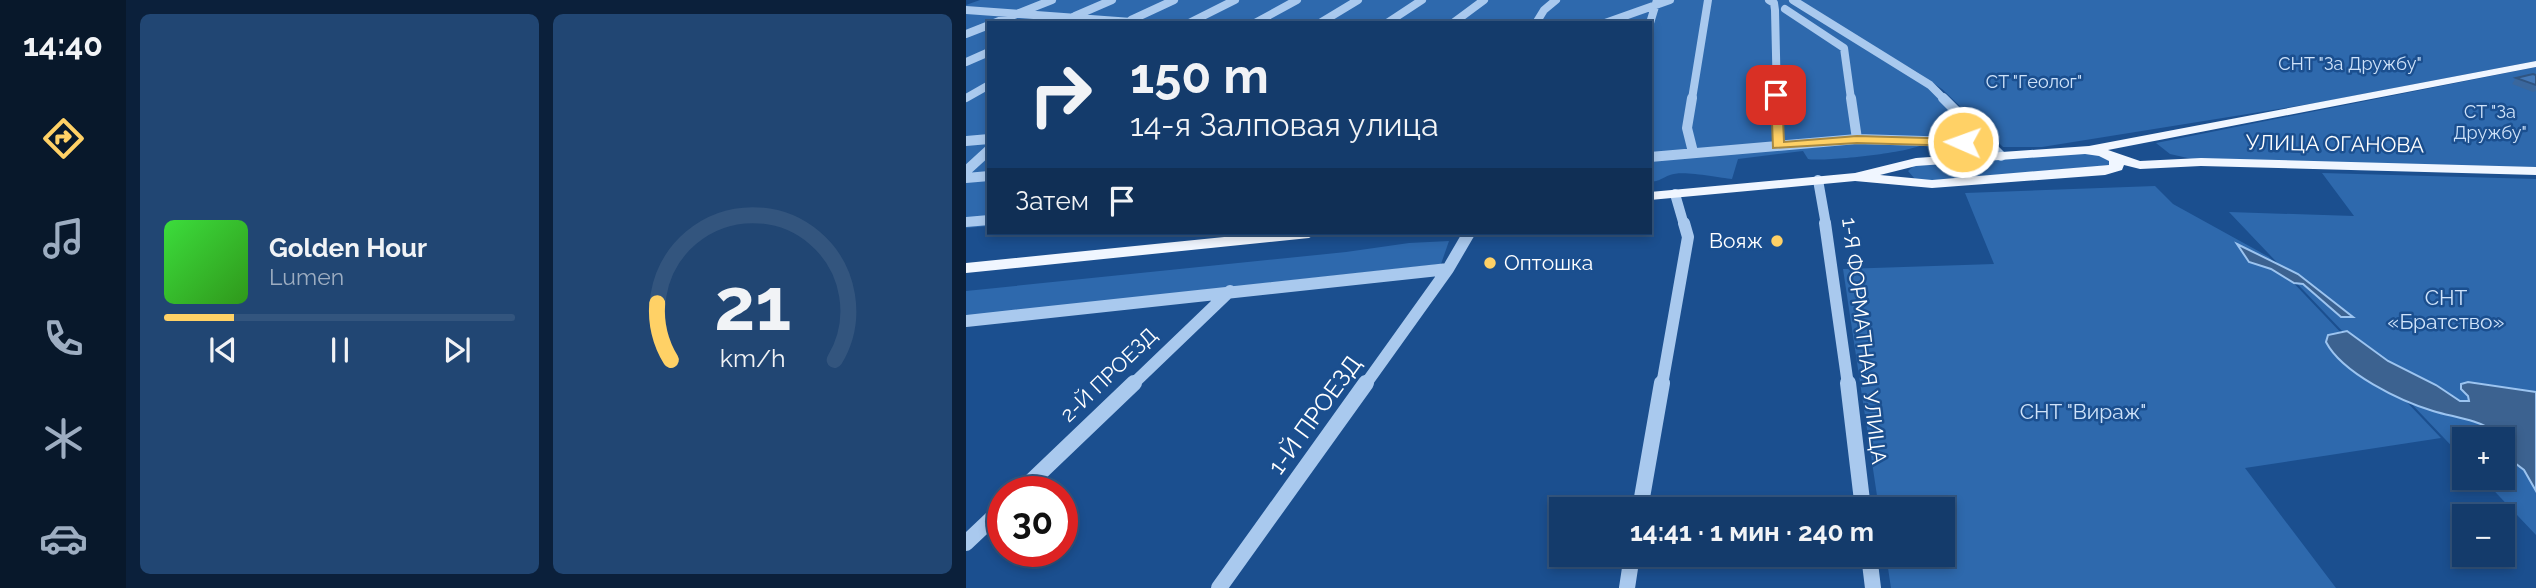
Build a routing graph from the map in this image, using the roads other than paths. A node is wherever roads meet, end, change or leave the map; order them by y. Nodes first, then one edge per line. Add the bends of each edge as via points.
1 (985, 0) edge
2 (1052, 0) edge
3 (1112, 0) edge
4 (1174, 0) edge
5 (1235, 0) edge
6 (1297, 0) edge
7 (1358, 0) edge
8 (1422, 0) edge
9 (1483, 0) edge
10 (1556, 0) edge
11 (1670, 0) edge
12 (1708, 0) edge
13 (1769, 0) edge
14 (1793, 0) edge
15 (1656, 2) edge
16 (966, 9) edge
17 (1786, 9) dead end
18 (1018, 14) junction
19 (1071, 18) junction
20 (999, 21) edge
21 (1064, 21) edge
22 (1112, 21) edge
23 (1128, 21) edge
24 (1193, 21) edge
25 (1259, 21) edge
26 (1323, 21) edge
27 (1390, 21) edge
28 (1456, 21) edge
29 (1537, 21) edge
30 (1610, 21) edge
31 (1651, 21) edge
32 (987, 26) edge
33 (966, 34) edge
34 (987, 53) edge
35 (966, 62) edge
36 (2536, 64) edge
37 (987, 86) edge
38 (966, 98) edge
39 (987, 139) edge
40 (1857, 139) junction
41 (966, 141) edge
42 (1990, 143) junction
43 (1778, 146) junction
44 (987, 152) edge
45 (1693, 152) junction
46 (2116, 153) junction
47 (2001, 156) junction
48 (1652, 157) edge
49 (2174, 163) junction
50 (1907, 164) junction
51 (966, 171) edge
52 (2105, 171) junction
53 (2536, 171) edge
54 (987, 176) edge
55 (1855, 177) junction
56 (966, 178) edge
57 (1818, 180) junction
58 (1916, 182) junction
59 (1675, 194) junction
60 (1652, 196) edge
61 (987, 220) edge
62 (966, 222) edge
63 (1289, 235) edge
64 (1468, 235) edge
65 (966, 268) edge
66 (1448, 269) junction
67 (1230, 291) junction
68 (966, 321) edge
69 (1037, 476) edge
70 (1642, 497) edge
71 (1862, 497) edge
72 (987, 523) edge
73 (966, 543) edge
74 (1630, 567) edge
75 (1870, 567) edge
76 (1219, 588) edge
77 (1626, 588) edge
78 (1873, 588) edge

1 - 16 street
2 - 18 street
3 - 19 street
4 - 23 street
5 - 24 street
6 - 25 street
7 - 26 street
8 - 27 street
9 - 28 street
10 - 29 street
11 - 15 street
12 - 45 street via 1686,128
13 - 43 street via 1775,10
14 - 42 street via 1930,85
15 - 30 street
15 - 31 street
16 - 18 street
17 - 40 street via 1844,48
18 - 19 street
18 - 20 street
19 - 21 street
19 - 22 street
32 - 33 street
34 - 35 street
36 - 46 main road
37 - 38 street
39 - 41 street
40 - 42 street
40 - 43 street
42 - 47 street
43 - 45 street
44 - 51 street
45 - 48 street
46 - 47 main road, УЛИЦА ОГАНОВА via 2085,150
46 - 49 main road, УЛИЦА ОГАНОВА via 2140,165
46 - 52 main road via 2117,167
47 - 50 main road, УЛИЦА ОГАНОВА
49 - 52 main road, УЛИЦА ОГАНОВА via 2155,169
49 - 53 main road, УЛИЦА ОГАНОВА
50 - 55 main road, УЛИЦА ОГАНОВА
50 - 58 main road via 1902,172
52 - 58 main road, УЛИЦА ОГАНОВА
54 - 56 street
55 - 57 main road
55 - 58 main road, УЛИЦА ОГАНОВА
57 - 59 main road
57 - 71 street, 1-Я ФОРМАТНАЯ УЛИЦА
59 - 60 main road
59 - 70 street via 1688,237
61 - 62 street
63 - 65 main road
64 - 66 street, 1-Й ПРОЕЗД
66 - 67 street
66 - 76 street, 1-Й ПРОЕЗД
67 - 68 street
67 - 69 street, 2-Й ПРОЕЗД
72 - 73 street
74 - 77 street
75 - 78 street

